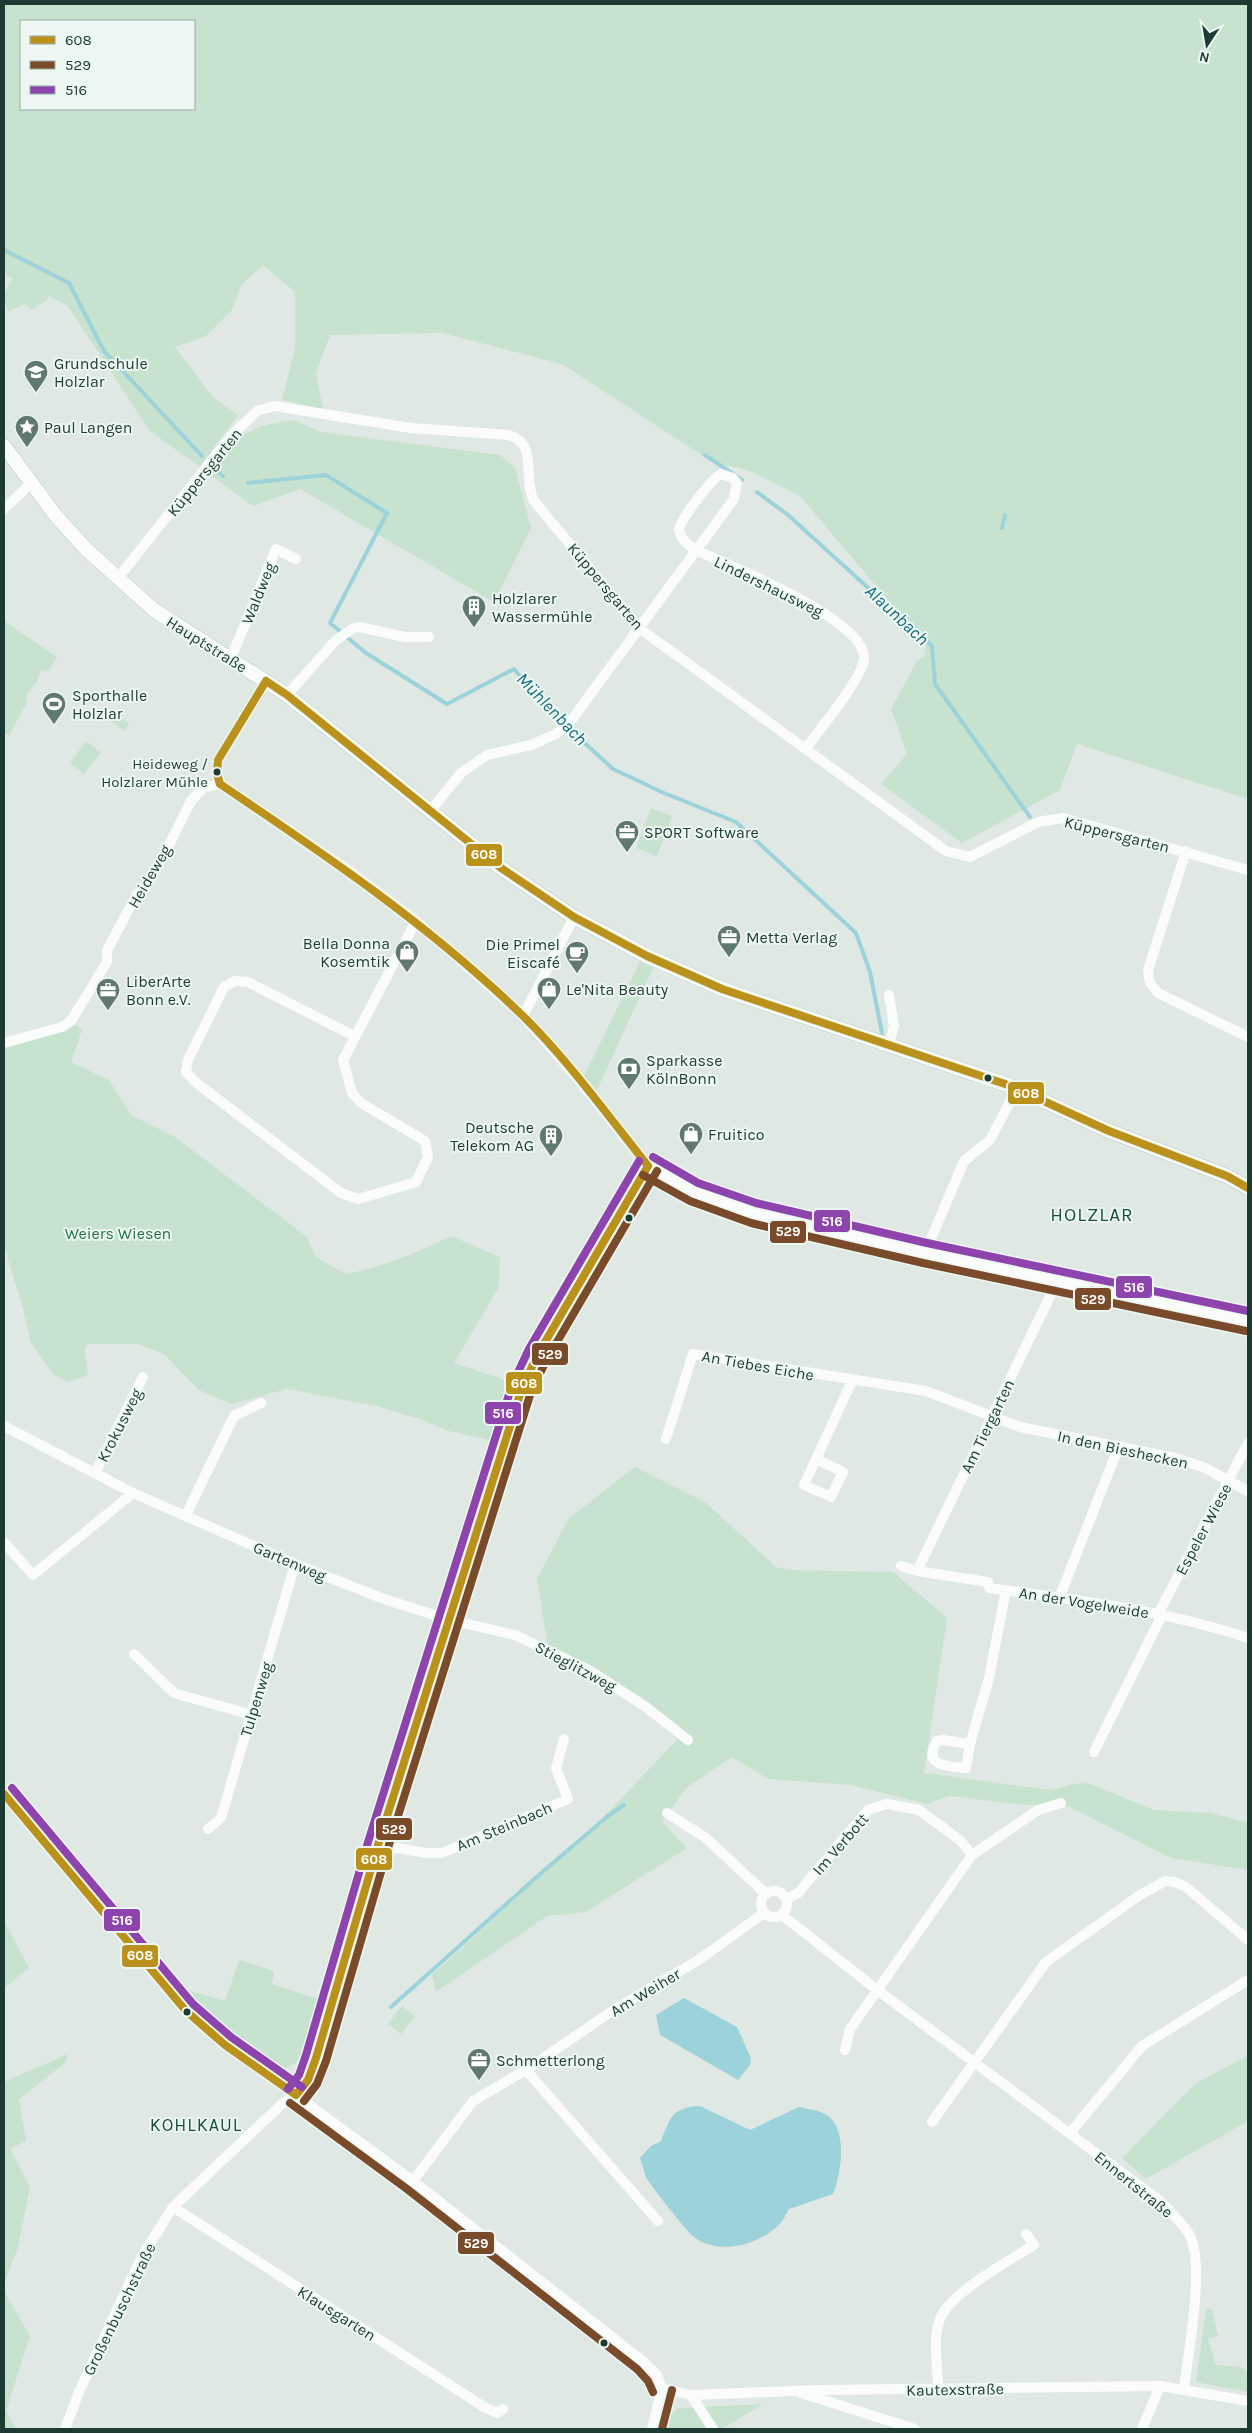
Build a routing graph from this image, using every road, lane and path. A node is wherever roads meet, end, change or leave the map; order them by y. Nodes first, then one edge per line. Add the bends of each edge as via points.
1 (4, 446) edge
2 (31, 483) junction
3 (4, 509) edge
4 (696, 550) junction
5 (296, 559) dead end
6 (118, 578) junction
7 (639, 628) junction
8 (429, 638) dead end
9 (231, 658) junction
10 (266, 681) junction
11 (287, 695) junction
12 (806, 748) junction
13 (220, 784) junction
14 (431, 810) junction
15 (1186, 851) junction
16 (1248, 870) edge
17 (574, 917) junction
18 (416, 921) junction
19 (889, 995) dead end
20 (523, 1016) junction
21 (354, 1036) junction
22 (1248, 1037) edge
23 (4, 1043) edge
24 (889, 1044) junction
25 (1016, 1088) junction
26 (648, 1166) junction
27 (1248, 1188) edge
28 (925, 1254) junction
29 (1057, 1282) junction
30 (1248, 1321) edge
31 (143, 1377) dead end
32 (852, 1381) junction
33 (261, 1403) dead end
34 (993, 1415) junction
35 (4, 1426) edge
36 (666, 1439) dead end
37 (1248, 1443) edge
38 (1119, 1446) junction
39 (816, 1459) dead end
40 (95, 1473) junction
41 (1228, 1480) junction
42 (1248, 1491) edge
43 (133, 1493) junction
44 (186, 1515) junction
45 (4, 1542) edge
46 (295, 1564) junction
47 (901, 1566) dead end
48 (920, 1571) junction
49 (1006, 1590) junction
50 (1060, 1596) junction
51 (1160, 1615) junction
52 (450, 1620) junction
53 (1248, 1638) edge
54 (134, 1654) dead end
55 (252, 1715) junction
56 (564, 1738) dead end
57 (688, 1740) dead end
58 (970, 1744) dead end
59 (1094, 1752) dead end
60 (4, 1794) edge
61 (1061, 1803) dead end
62 (667, 1813) dead end
63 (208, 1829) dead end
64 (378, 1845) junction
65 (972, 1855) junction
66 (766, 1894) junction
67 (786, 1899) junction
68 (764, 1913) junction
69 (782, 1915) junction
70 (1248, 1940) edge
71 (1248, 1980) edge
72 (876, 1989) junction
73 (845, 2050) dead end
74 (974, 2062) junction
75 (526, 2070) junction
76 (296, 2095) junction
77 (932, 2122) dead end
78 (1070, 2133) junction
79 (413, 2181) junction
80 (174, 2207) junction
81 (658, 2221) dead end
82 (1026, 2234) dead end
83 (1160, 2386) junction
84 (662, 2388) junction
85 (938, 2388) junction
86 (1184, 2389) junction
87 (796, 2392) junction
88 (691, 2395) junction
89 (1248, 2401) edge
90 (503, 2409) dead end
91 (66, 2429) edge
92 (652, 2429) edge
93 (713, 2429) edge
94 (915, 2429) edge
95 (1142, 2429) edge

1 - 2 main road, Hauptstraße
2 - 3 street
2 - 6 main road, Hauptstraße via 87,550
4 - 4 street via 734,499 737,483 727,475 720,474 712,479 681,524 679,531 682,537
4 - 7 street
4 - 12 street, Lindershausweg via 816,607 853,634 862,648 864,659 858,676
5 - 9 street, Waldweg via 276,549
6 - 7 street, Küppersgarten via 231,436 258,411 274,406 411,428 508,436 520,440 528,451 528,484 534,501
6 - 9 main road, Hauptstraße via 154,610
7 - 12 street, Küppersgarten
7 - 14 street via 570,722 556,734 531,745 487,755 461,773
8 - 11 street via 405,637 359,627 352,629 336,640
9 - 10 main road, Hauptstraße
10 - 11 main road, Hauptstraße
10 - 13 street via 218,760
11 - 14 main road, Hauptstraße
12 - 15 street, Küppersgarten via 934,843 959,855 970,857 1038,822 1063,818
13 - 18 street via 351,872
13 - 23 street, Heideweg via 204,787 192,801 145,888 137,894 107,951 107,962 71,1021
14 - 17 main road, Hauptstraße via 501,868
15 - 16 street, Küppersgarten
15 - 22 street via 1148,970 1150,983 1158,993
17 - 20 street
17 - 24 main road, Hauptstraße via 647,956 722,989
18 - 20 street
18 - 21 street
19 - 24 street via 894,1026
20 - 26 street
21 - 21 street via 248,982 235,981 224,987 188,1060 186,1072 341,1193 358,1199 416,1182 428,1157 425,1141 361,1103 352,1092 343,1060
24 - 25 main road, Hauptstraße
25 - 27 main road, Hauptstraße via 1109,1131 1228,1176
25 - 28 street via 990,1140 964,1161
26 - 28 street via 694,1192 736,1208
26 - 52 street via 522,1388
28 - 29 street
29 - 30 street
29 - 34 street, Am Tiergarten
31 - 40 street, Krokusweg
32 - 34 street, An Tiebes Eiche via 926,1391
32 - 36 street, An Tiebes Eiche via 693,1354
32 - 39 street
33 - 44 street via 234,1416
34 - 38 street, In den Bieshecken via 1020,1427
34 - 48 street, Am Tiergarten
35 - 40 street, Gartenweg
37 - 41 street, Espeler Wiese
38 - 41 street, In den Bieshecken via 1194,1464
38 - 50 street
40 - 43 street, Gartenweg
41 - 42 street, In den Bieshecken
41 - 51 street, Espeler Wiese
43 - 44 street, Gartenweg
43 - 45 street via 33,1575
44 - 46 street, Gartenweg
46 - 52 street, Gartenweg via 384,1599
46 - 55 street, Tulpenweg
47 - 48 street
48 - 49 street, An der Vogelweide via 988,1582 989,1588
49 - 50 street, An der Vogelweide
49 - 58 street, An der Vogelweide via 989,1678
50 - 51 street, An der Vogelweide
51 - 53 street, An der Vogelweide
51 - 59 street, An der Vogelweide
52 - 57 street, Stieglitzweg via 515,1635 589,1670 646,1707
52 - 64 street
54 - 55 street via 174,1692
55 - 63 street, Tulpenweg via 221,1818
56 - 64 street, Am Steinbach via 556,1768 568,1799 442,1853
60 - 76 street via 186,2011 225,2045
61 - 65 street via 1038,1810
62 - 66 street via 706,1838
64 - 76 street via 316,2058 308,2080
65 - 67 street, Im Verbott via 960,1840 919,1810 887,1804 868,1810 798,1893
65 - 72 street
66 - 67 street via 777,1892
66 - 68 street via 761,1905
67 - 69 street via 787,1908
68 - 69 street via 771,1917
68 - 75 street, Am Weiher via 697,1961 615,2009
69 - 72 street, Ennertstraße
70 - 74 street via 1186,1887 1165,1882 1140,1895 1046,1962
71 - 78 street via 1142,2046
72 - 73 street via 850,2029
72 - 74 street, Ennertstraße
74 - 77 street
74 - 78 street, Ennertstraße
75 - 79 street, Am Weiher via 473,2101
75 - 81 street
76 - 79 street
76 - 80 street, Großenbuschstraße via 276,2109
78 - 86 street, Ennertstraße via 1160,2202 1182,2223 1190,2237 1196,2254 1197,2277
79 - 84 street via 644,2362 657,2375
80 - 90 street, Klausgarten via 484,2407 497,2413
80 - 91 street, Großenbuschstraße via 142,2256 79,2392
82 - 85 street via 1034,2245 963,2291 941,2318 936,2338
83 - 85 street, Kautexstraße
83 - 86 street, Kautexstraße
83 - 95 street
84 - 88 street, Kautexstraße
84 - 92 street
85 - 87 street, Kautexstraße
86 - 89 street, Kautexstraße
87 - 88 street, Kautexstraße
87 - 94 street
88 - 93 street

